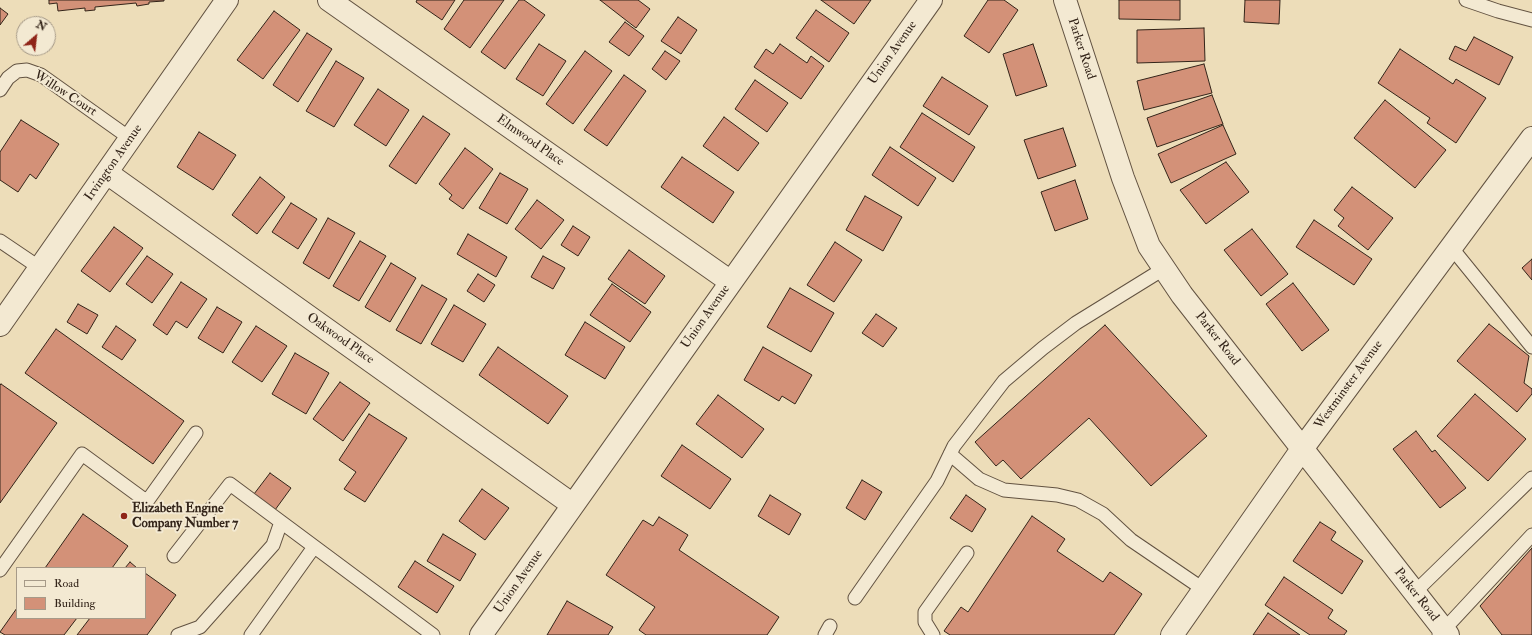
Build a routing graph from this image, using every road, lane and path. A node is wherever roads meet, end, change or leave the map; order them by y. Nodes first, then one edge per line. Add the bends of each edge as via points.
1 (227, 0) edge
2 (329, 0) edge
3 (931, 0) edge
4 (1065, 0) edge
5 (1466, 0) edge
6 (1532, 20) edge
7 (0, 90) edge
8 (1532, 138) edge
9 (130, 139) junction
10 (107, 173) junction
11 (0, 241) edge
12 (1451, 247) junction
13 (40, 268) junction
14 (1165, 268) junction
15 (731, 282) junction
16 (0, 325) edge
17 (1532, 347) edge
18 (196, 433) dead end
19 (1302, 449) junction
20 (950, 454) junction
21 (1532, 478) edge
22 (573, 505) junction
23 (280, 522) junction
24 (1532, 535) edge
25 (314, 547) junction
26 (967, 553) dead end
27 (174, 556) dead end
28 (0, 570) edge
29 (1203, 589) junction
30 (1415, 592) junction
31 (855, 598) dead end
32 (194, 633) edge
33 (1444, 633) edge
34 (178, 635) edge
35 (251, 635) edge
36 (433, 635) edge
37 (481, 635) edge
38 (933, 635) edge
39 (1172, 635) edge

1 - 9 street, Irvington Avenue
2 - 15 street, Elmwood Place
3 - 15 street, Union Avenue
4 - 14 street, Parker Road via 1123,178 1150,246
5 - 6 lane
7 - 9 lane, Willow Court via 8,78 17,71 27,70 41,75
8 - 12 street, Westminster Avenue
9 - 10 street, Irvington Avenue
10 - 13 street, Irvington Avenue
10 - 22 street, Oakwood Place
11 - 13 lane
12 - 17 lane
12 - 19 street, Westminster Avenue
13 - 16 street, Irvington Avenue
14 - 19 street, Parker Road via 1182,295
14 - 20 lane via 1076,323 1004,381
15 - 22 street, Union Avenue
18 - 28 lane via 148,500 82,454
19 - 29 street, Westminster Avenue
19 - 30 street, Parker Road
20 - 29 lane via 979,479 1004,490 1057,495 1078,500 1103,514 1131,540
20 - 31 lane via 937,481
21 - 30 lane
22 - 37 street, Union Avenue
23 - 25 lane
23 - 27 lane via 230,484
23 - 32 lane via 273,545
24 - 33 lane
25 - 35 lane
25 - 36 lane
26 - 38 lane via 925,612 925,622
29 - 39 street, Westminster Avenue
30 - 33 street, Parker Road
32 - 34 lane

